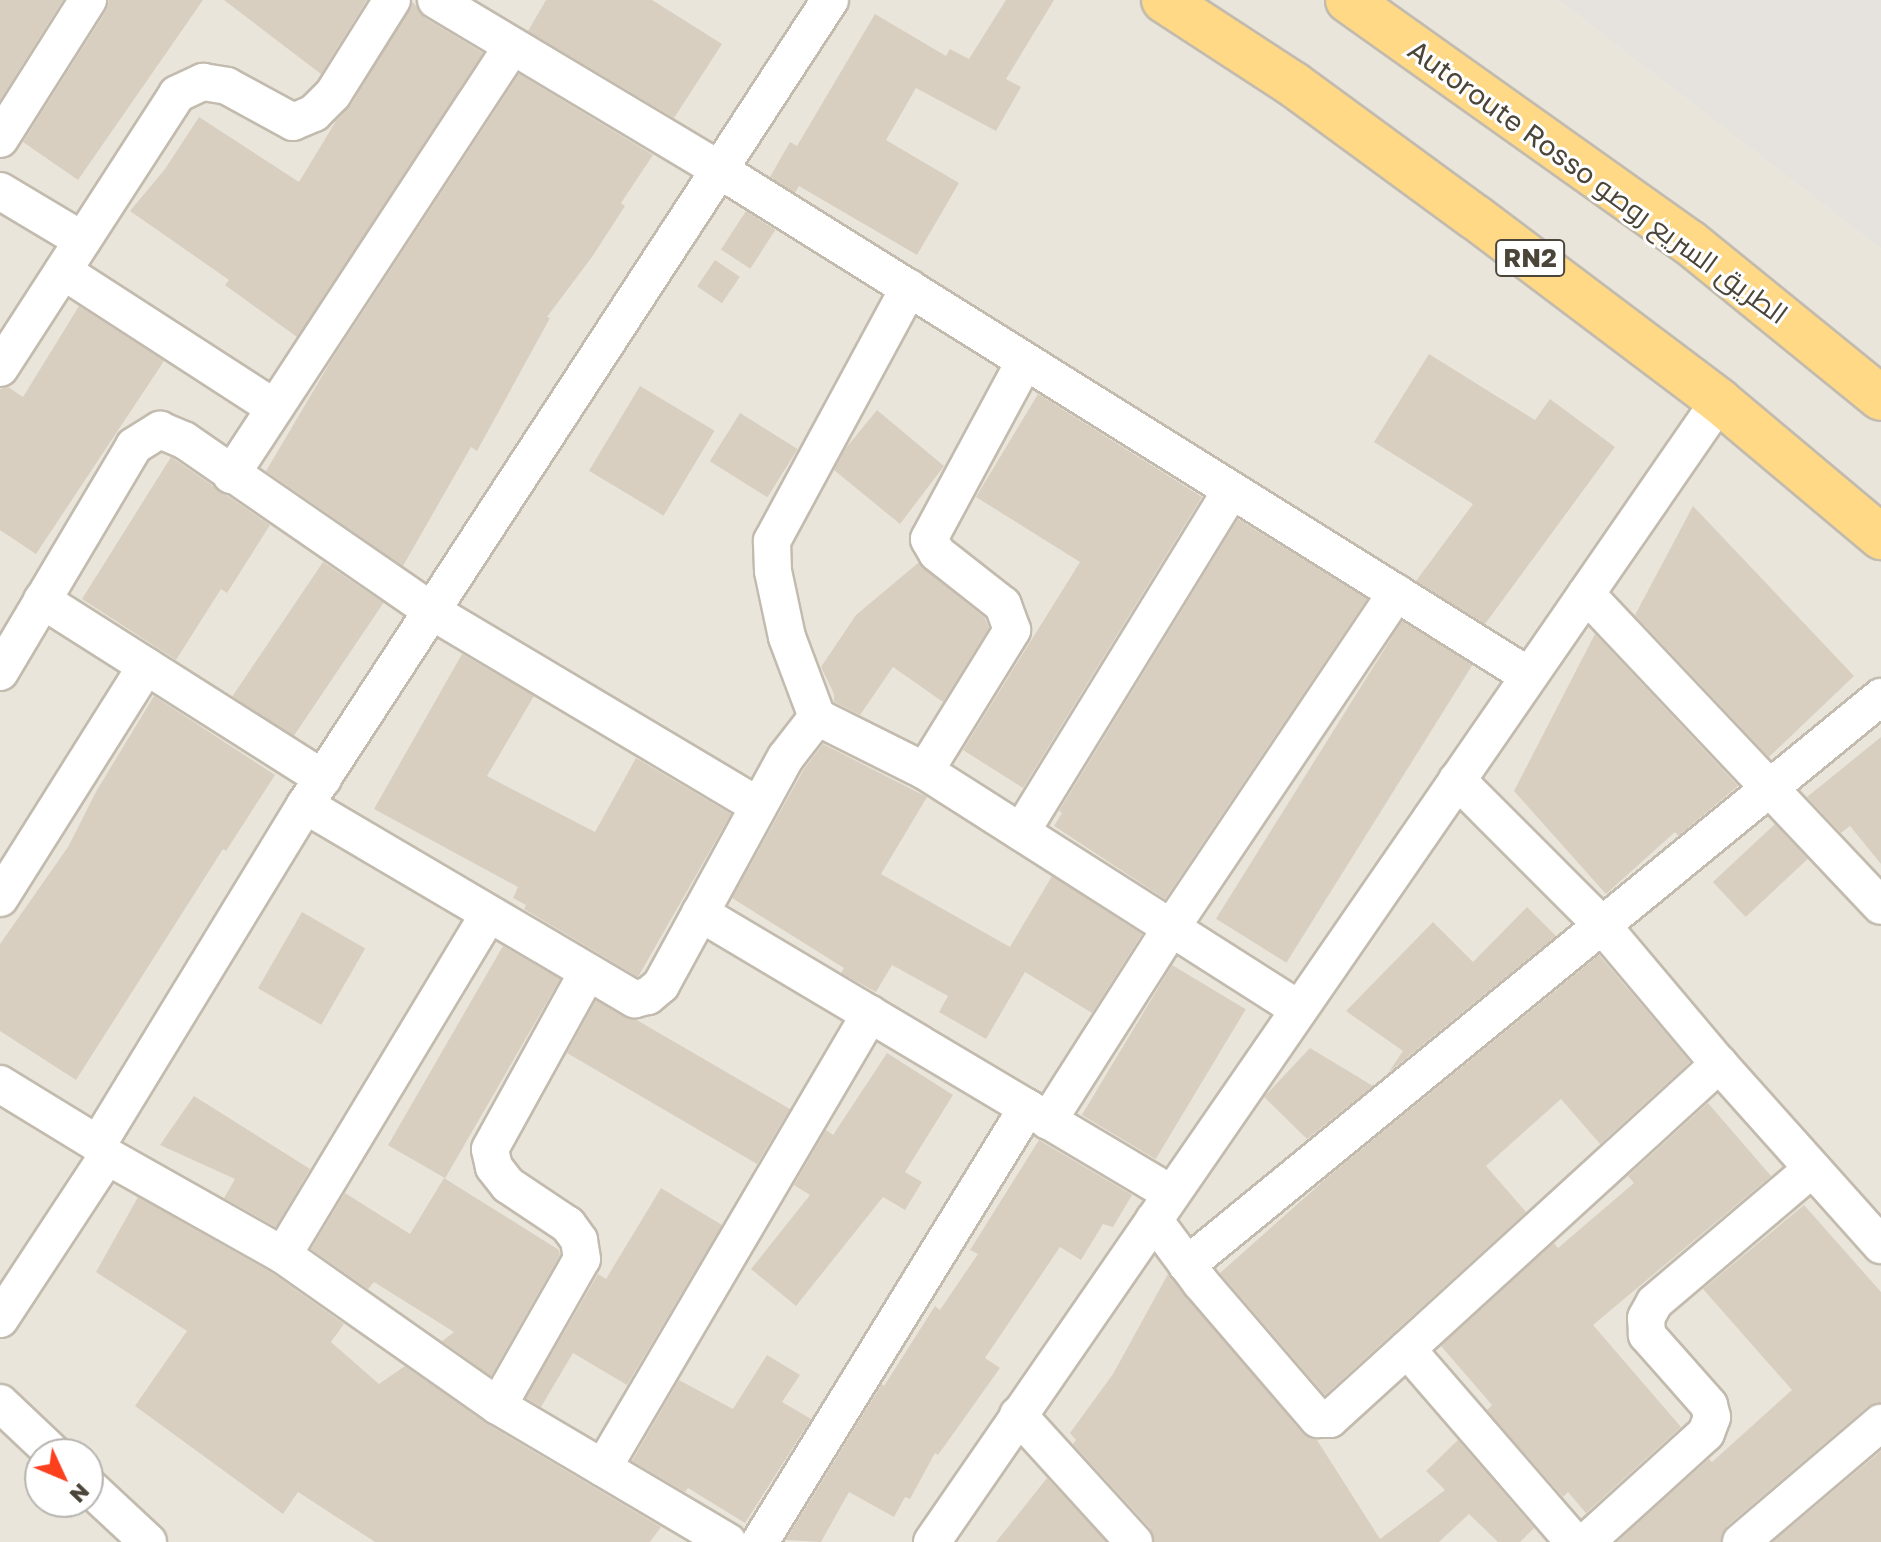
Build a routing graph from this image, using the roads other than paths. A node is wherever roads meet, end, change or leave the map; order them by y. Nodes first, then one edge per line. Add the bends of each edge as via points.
1 (88, 0) edge
2 (392, 0) edge
3 (436, 0) edge
4 (830, 0) edge
5 (1164, 0) edge
6 (1348, 0) edge
7 (511, 48) junction
8 (0, 139) edge
9 (718, 169) junction
10 (0, 191) edge
11 (82, 240) junction
12 (63, 271) junction
13 (909, 288) junction
14 (1025, 361) junction
15 (0, 368) edge
16 (1881, 398) edge
17 (1719, 401) junction
18 (275, 408) junction
19 (231, 475) junction
20 (1231, 490) junction
21 (1881, 537) edge
22 (1396, 593) junction
23 (1586, 594) junction
24 (42, 600) junction
25 (433, 612) junction
26 (11, 627) edge
27 (146, 666) junction
28 (0, 672) edge
29 (1529, 676) junction
30 (1881, 697) edge
31 (817, 717) junction
32 (925, 771) junction
33 (1457, 780) junction
34 (1770, 785) junction
35 (314, 791) junction
36 (759, 806) junction
37 (1021, 832) junction
38 (0, 898) edge
39 (1881, 906) edge
40 (700, 913) junction
41 (488, 915) junction
42 (1601, 924) junction
43 (1171, 928) junction
44 (587, 973) junction
45 (1299, 1009) junction
46 (870, 1014) junction
47 (1719, 1064) junction
48 (0, 1084) edge
49 (1038, 1114) junction
50 (103, 1150) junction
51 (1812, 1169) junction
52 (1163, 1207) junction
53 (1881, 1245) edge
54 (283, 1255) junction
55 (1187, 1265) junction
56 (0, 1319) edge
57 (1407, 1349) junction
58 (0, 1403) edge
59 (498, 1406) junction
60 (1018, 1415) junction
61 (1881, 1423) edge
62 (37, 1438) edge
63 (603, 1468) junction
64 (104, 1501) edge
65 (148, 1542) edge
66 (728, 1542) edge
67 (760, 1542) edge
68 (932, 1542) edge
69 (1134, 1542) edge
70 (1574, 1542) edge
71 (1586, 1542) edge
72 (1741, 1542) edge

1 - 8 street
2 - 11 street via 333,94 304,118 293,122 227,86 203,82 177,94
3 - 7 street
4 - 9 street
5 - 17 highway, RN2 via 1330,111
6 - 16 highway, Autoroute Rosso الطريق السريع روصو via 1689,242
7 - 9 street
7 - 18 street
9 - 13 street
9 - 25 street
10 - 11 street
11 - 12 street
12 - 15 street
12 - 18 street
13 - 14 street
13 - 31 street via 772,541 787,637
14 - 20 street
14 - 32 street via 929,539 937,553 1003,605 1012,630
17 - 21 highway, RN2
17 - 23 street
18 - 19 street
19 - 24 street via 184,440 160,430 134,446
19 - 25 street
20 - 22 street
20 - 37 street
22 - 29 street
22 - 43 street
23 - 29 street
23 - 34 street
24 - 26 street
24 - 27 street
25 - 35 street
25 - 36 street
26 - 28 street
27 - 35 street
27 - 38 street
29 - 33 street
30 - 34 street
31 - 32 street
31 - 36 street via 786,757
32 - 37 street
33 - 42 street
33 - 45 street
34 - 39 street
34 - 42 street
35 - 41 street
35 - 50 street
36 - 40 street
37 - 43 street
40 - 44 street via 661,985 648,996 635,999
40 - 46 street
41 - 44 street
41 - 54 street
42 - 47 street
42 - 55 street
43 - 45 street
43 - 49 street
44 - 59 street via 490,1149 494,1167 508,1185 568,1225 579,1240 582,1259
45 - 52 street
46 - 49 street
46 - 63 street
47 - 51 street
47 - 57 street
48 - 50 street
49 - 52 street
49 - 67 street
50 - 54 street
50 - 56 street
51 - 53 street
51 - 71 street via 1655,1302 1646,1318 1647,1335 1709,1405 1712,1417 1706,1433
52 - 55 street
52 - 60 street
54 - 59 street
55 - 57 street via 1318,1419 1330,1419
57 - 70 street
58 - 62 street
59 - 63 street
60 - 68 street
60 - 69 street
61 - 72 street
63 - 66 street
64 - 65 street

